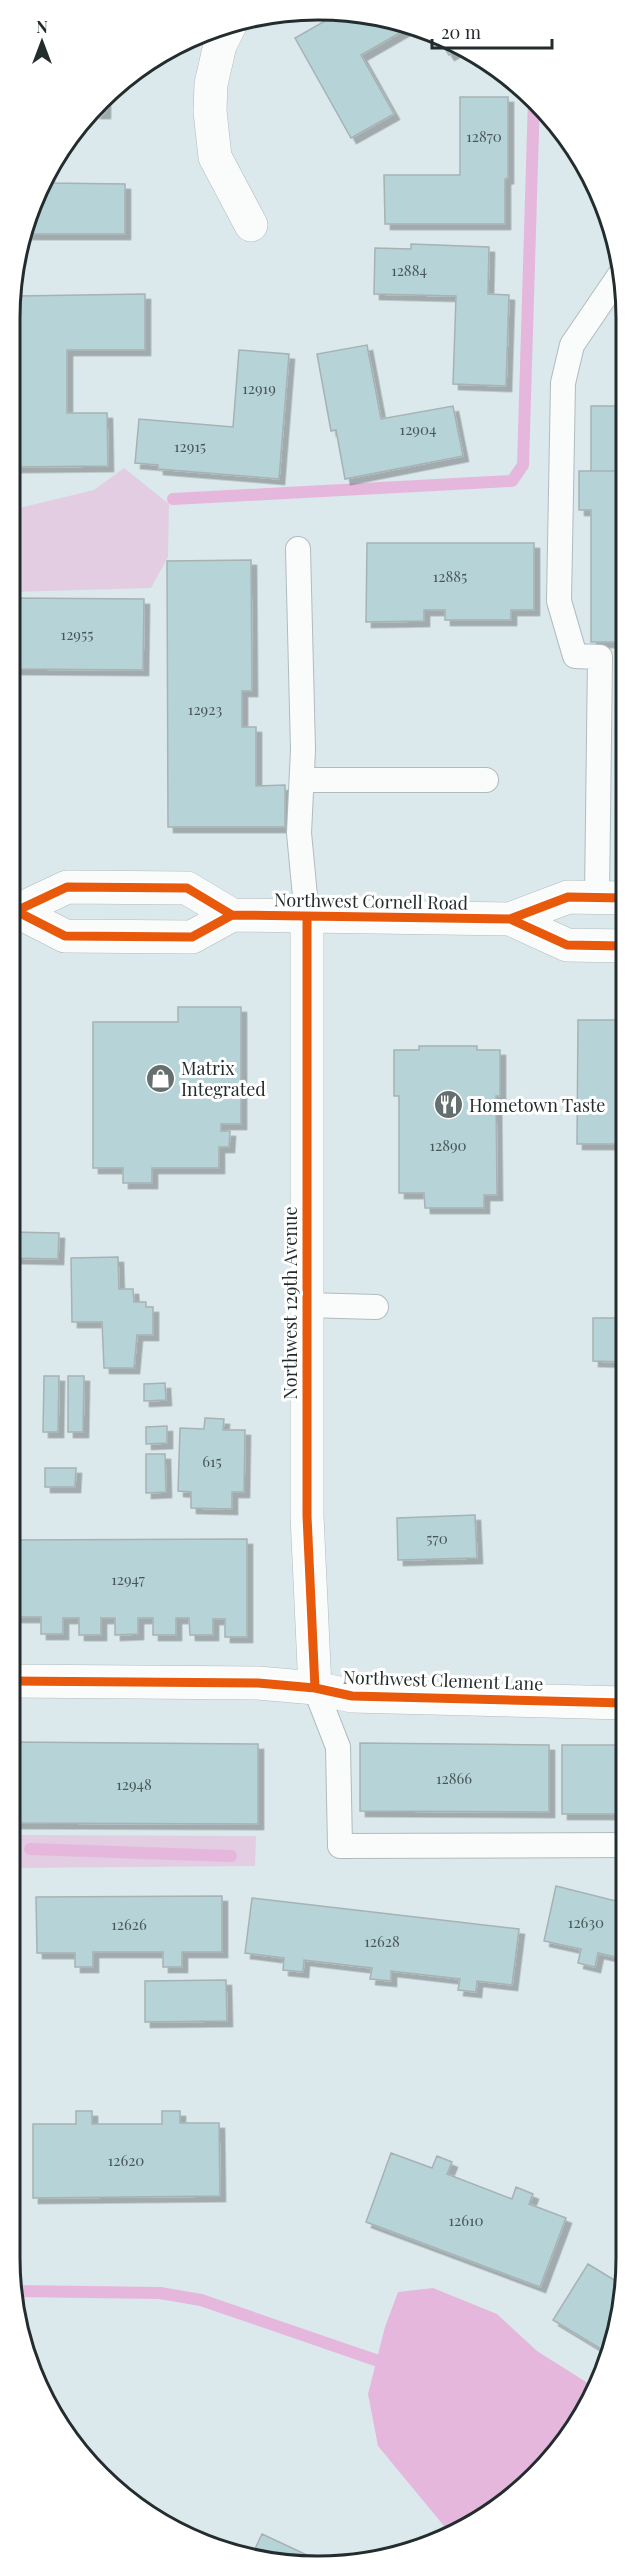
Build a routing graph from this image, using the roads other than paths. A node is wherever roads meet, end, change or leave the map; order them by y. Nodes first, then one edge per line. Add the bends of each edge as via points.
1 (225, 34) edge
2 (251, 225) dead end
3 (614, 283) edge
4 (298, 549) dead end
5 (302, 780) junction
6 (486, 780) dead end
7 (611, 898) edge
8 (20, 908) edge
9 (20, 914) edge
10 (232, 915) junction
11 (307, 917) junction
12 (510, 919) junction
13 (616, 946) edge
14 (306, 1305) junction
15 (376, 1307) dead end
16 (20, 1681) edge
17 (315, 1688) junction
18 (616, 1703) edge
19 (616, 1845) edge

1 - 2 street via 211,84 215,157
3 - 7 lane via 572,345 563,383 559,602 574,656 600,657
4 - 5 lane
5 - 6 lane
5 - 11 lane via 299,833
7 - 12 street, Northwest Cornell Road via 568,897
8 - 10 street, Northwest Cornell Road via 67,887 187,888
9 - 10 street, Northwest Cornell Road via 65,936 192,937
10 - 11 street, Northwest Cornell Road
11 - 12 street, Northwest Cornell Road
11 - 14 street, Northwest 129th Avenue
12 - 13 street, Northwest Cornell Road via 567,945
14 - 15 lane
14 - 17 street, Northwest 129th Avenue
16 - 17 street, Northwest Clement Lane via 258,1683
17 - 18 street, Northwest Clement Lane via 352,1696
17 - 19 lane via 338,1747 340,1846

